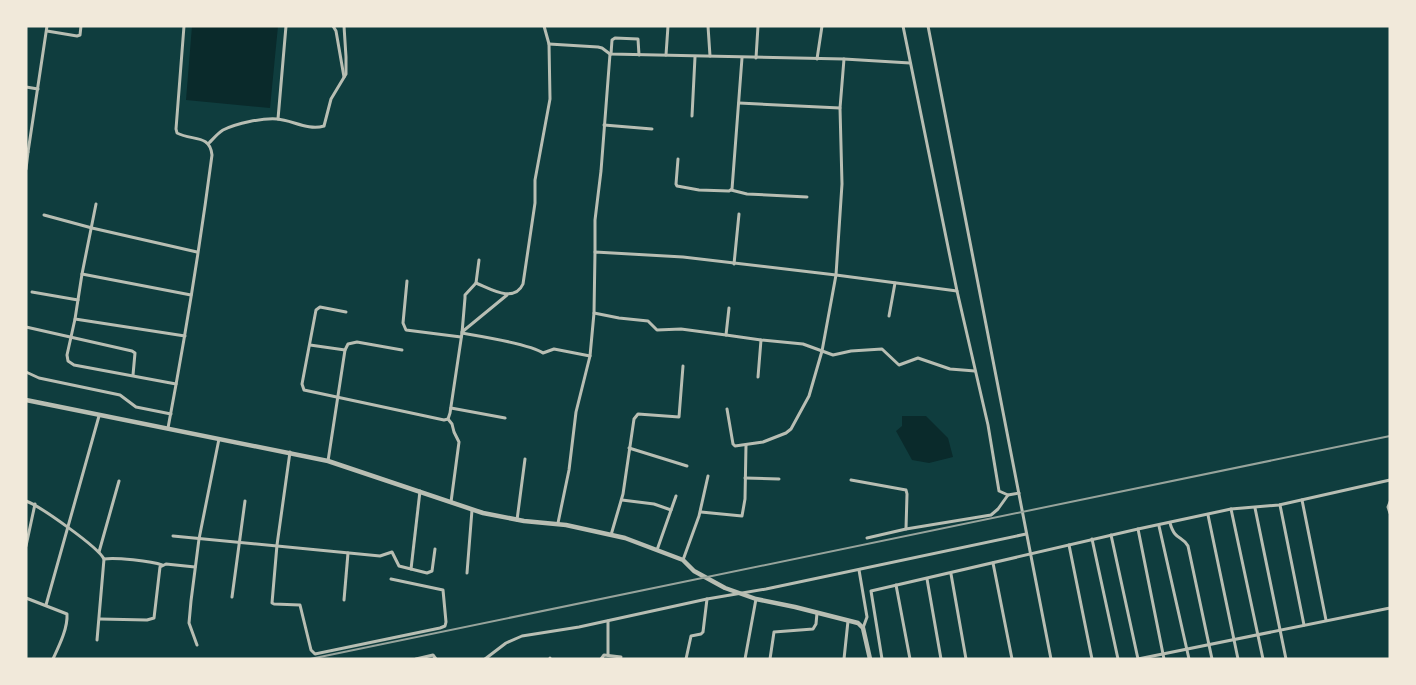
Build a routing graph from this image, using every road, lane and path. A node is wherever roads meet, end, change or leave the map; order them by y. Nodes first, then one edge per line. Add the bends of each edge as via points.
1 (81, 26) edge
2 (184, 26) edge
3 (286, 26) edge
4 (332, 26) edge
5 (344, 26) edge
6 (544, 26) edge
7 (668, 26) edge
8 (708, 26) edge
9 (758, 26) edge
10 (822, 26) edge
11 (903, 26) edge
12 (928, 26) edge
13 (47, 29) edge
14 (549, 44) junction
15 (610, 54) junction
16 (639, 55) junction
17 (666, 55) junction
18 (710, 56) junction
19 (695, 57) junction
20 (742, 58) junction
21 (756, 58) junction
22 (817, 59) junction
23 (844, 59) junction
24 (910, 63) junction
25 (344, 78) junction
26 (26, 87) edge
27 (38, 89) junction
28 (739, 103) junction
29 (840, 108) junction
30 (692, 116) dead end
31 (278, 119) junction
32 (604, 125) junction
33 (652, 129) dead end
34 (208, 143) junction
35 (27, 150) edge
36 (678, 159) dead end
37 (26, 169) edge
38 (731, 190) junction
39 (807, 197) dead end
40 (96, 204) dead end
41 (739, 214) dead end
42 (44, 215) dead end
43 (92, 228) junction
44 (197, 252) junction
45 (595, 252) junction
46 (480, 260) dead end
47 (734, 264) junction
48 (82, 274) junction
49 (836, 275) junction
50 (407, 281) dead end
51 (476, 283) junction
52 (895, 283) junction
53 (957, 291) junction
54 (32, 292) dead end
55 (508, 294) junction
56 (191, 295) junction
57 (78, 300) junction
58 (729, 308) dead end
59 (346, 312) dead end
60 (594, 313) junction
61 (889, 316) dead end
62 (75, 319) junction
63 (26, 327) edge
64 (726, 334) junction
65 (462, 335) junction
66 (185, 336) junction
67 (71, 337) junction
68 (761, 340) junction
69 (310, 345) junction
70 (345, 350) junction
71 (402, 350) dead end
72 (822, 351) junction
73 (590, 356) junction
74 (683, 366) dead end
75 (975, 371) junction
76 (26, 372) edge
77 (133, 375) junction
78 (758, 377) dead end
79 (176, 384) junction
80 (338, 398) junction
81 (26, 400) edge
82 (451, 408) junction
83 (728, 409) dead end
84 (171, 414) junction
85 (99, 416) junction
86 (505, 418) dead end
87 (448, 419) junction
88 (168, 429) junction
89 (219, 439) junction
90 (746, 446) junction
91 (629, 448) junction
92 (290, 452) junction
93 (525, 459) dead end
94 (328, 461) junction
95 (686, 466) dead end
96 (708, 476) dead end
97 (745, 478) junction
98 (779, 479) dead end
99 (851, 480) dead end
100 (1390, 480) edge
101 (119, 481) dead end
102 (420, 490) junction
103 (1019, 492) junction
104 (1008, 495) junction
105 (676, 496) dead end
106 (622, 500) junction
107 (1302, 500) junction
108 (26, 501) edge
109 (245, 502) dead end
110 (451, 502) junction
111 (1390, 502) edge
112 (35, 504) junction
113 (1280, 505) junction
114 (1255, 508) junction
115 (472, 509) junction
116 (1231, 509) junction
117 (671, 510) junction
118 (701, 512) junction
119 (1390, 514) edge
120 (1208, 515) junction
121 (517, 520) junction
122 (1170, 523) junction
123 (558, 524) junction
124 (1159, 526) junction
125 (68, 528) junction
126 (906, 529) junction
127 (1138, 529) junction
128 (1026, 534) junction
129 (611, 535) junction
130 (1111, 535) junction
131 (172, 536) dead end
132 (867, 538) dead end
133 (199, 539) junction
134 (1092, 540) junction
135 (239, 542) junction
136 (277, 545) junction
137 (1069, 545) junction
138 (26, 546) edge
139 (435, 548) dead end
140 (657, 550) junction
141 (99, 552) junction
142 (348, 553) junction
143 (1030, 554) junction
144 (104, 559) junction
145 (683, 560) junction
146 (993, 563) junction
147 (162, 565) junction
148 (195, 567) junction
149 (411, 569) junction
150 (859, 570) junction
151 (467, 573) dead end
152 (951, 574) junction
153 (927, 578) junction
154 (392, 579) dead end
155 (896, 585) junction
156 (742, 593) junction
157 (232, 597) dead end
158 (26, 598) edge
159 (707, 599) junction
160 (756, 599) junction
161 (344, 600) dead end
162 (46, 605) junction
163 (1390, 608) edge
164 (817, 612) junction
165 (100, 619) junction
166 (608, 620) junction
167 (1326, 620) junction
168 (848, 621) junction
169 (1304, 624) junction
170 (863, 628) junction
171 (1280, 629) junction
172 (1258, 634) junction
173 (1234, 639) junction
174 (97, 640) dead end
175 (1209, 644) junction
176 (197, 645) dead end
177 (1187, 649) junction
178 (1162, 654) junction
179 (608, 656) junction
180 (621, 657) dead end
181 (53, 659) edge
182 (416, 659) edge
183 (436, 659) edge
184 (486, 659) edge
185 (601, 659) edge
186 (686, 659) edge
187 (745, 659) edge
188 (770, 659) edge
189 (844, 659) edge
190 (870, 659) edge
191 (882, 659) edge
192 (910, 659) edge
193 (941, 659) edge
194 (966, 659) edge
195 (1012, 659) edge
196 (1051, 659) edge
197 (1092, 659) edge
198 (1118, 659) edge
199 (1138, 659) edge
200 (1164, 659) edge
201 (1189, 659) edge
202 (1212, 659) edge
203 (1238, 659) edge
204 (1263, 659) edge
205 (1286, 659) edge

1 - 13 street via 78,36
2 - 34 street via 177,134
3 - 31 street
4 - 25 street via 336,32
5 - 25 street
6 - 14 street
7 - 17 street
8 - 18 street
9 - 21 street
10 - 22 street
11 - 24 street
12 - 103 street
13 - 27 street
14 - 15 street via 598,47
14 - 55 street via 550,99 535,180 530,245 522,288
15 - 16 street
15 - 16 street via 613,38 636,38 639,40
15 - 32 street
16 - 17 street
17 - 19 street
18 - 19 street
18 - 20 street
19 - 30 street
20 - 21 street
20 - 28 street
21 - 22 street
22 - 23 street
23 - 24 street
23 - 29 street
24 - 53 street
25 - 31 street via 332,99 324,126 294,124
26 - 27 street
27 - 35 street
28 - 29 street
28 - 38 street
29 - 49 street via 842,169
31 - 34 street via 242,123 222,130
32 - 33 street
32 - 45 street
34 - 44 street via 212,155
35 - 37 street
36 - 38 street via 677,186
38 - 39 street via 747,194
40 - 43 street
41 - 47 street
42 - 43 street
43 - 44 street
43 - 48 street
44 - 56 street
45 - 47 street
45 - 60 street
46 - 51 street
47 - 49 street
48 - 56 street
48 - 57 street
49 - 52 street
49 - 72 street
50 - 65 street via 403,323 406,330
51 - 55 street
51 - 65 street via 464,298
52 - 53 street
52 - 61 street
53 - 75 street
54 - 57 street
55 - 65 street
56 - 66 street
57 - 62 street
58 - 64 street
59 - 69 street via 318,308
60 - 64 street via 648,321 657,330
60 - 73 street
62 - 66 street
62 - 67 street
63 - 67 street
64 - 68 street
65 - 73 street via 525,346 543,353 554,348
65 - 82 street
66 - 79 street
67 - 77 street via 132,351 136,358
67 - 77 street via 67,355 68,361 74,365
68 - 72 street via 803,344
68 - 78 street
69 - 70 street
69 - 80 street via 302,388
70 - 71 street via 351,342
70 - 80 street
72 - 75 street via 833,355 882,349 899,365 918,358 950,369
72 - 90 street via 809,396 791,430
73 - 123 street via 576,412
74 - 91 street via 678,418 638,414 634,418
75 - 104 street via 999,492
76 - 84 street via 39,378 120,395 136,407
77 - 79 street
79 - 84 street
80 - 87 street
80 - 94 street
81 - 85 street
82 - 86 street
82 - 87 street
83 - 90 street via 733,444
84 - 88 street
85 - 88 street
85 - 125 street
87 - 110 street via 459,442
88 - 89 street
89 - 92 street
89 - 133 street
90 - 97 street
91 - 95 street
91 - 106 street
92 - 94 street
92 - 136 street
93 - 121 street
94 - 102 street
96 - 118 street
97 - 98 street
97 - 118 street via 742,516
99 - 126 street via 906,490
100 - 107 street
101 - 141 street
102 - 110 street
102 - 149 street
103 - 104 street
103 - 128 street
104 - 126 street via 991,515
105 - 117 street
106 - 117 street
106 - 129 street
107 - 113 street
107 - 167 street
108 - 112 street
109 - 135 street
110 - 115 street
111 - 119 street
112 - 125 street
112 - 138 street
113 - 114 street
113 - 169 street
114 - 116 street
114 - 171 street
115 - 121 street
115 - 151 street
116 - 120 street
116 - 172 street
117 - 140 street
118 - 145 street
120 - 122 street
120 - 173 street
121 - 123 street
122 - 124 street
122 - 175 street via 1174,534 1188,546
123 - 129 street
124 - 127 street
124 - 177 street
125 - 141 street
125 - 162 street
126 - 132 street
127 - 130 street
127 - 178 street
128 - 143 street
128 - 150 street
129 - 140 street
130 - 134 street
130 - 199 street
131 - 133 street
133 - 135 street
133 - 148 street
134 - 137 street
134 - 198 street
135 - 136 street
135 - 157 street
136 - 142 street
136 - 154 street via 272,603 300,604 311,650 315,654 445,626 443,590
137 - 143 street
137 - 197 street
139 - 149 street via 430,573
140 - 145 street
141 - 144 street
142 - 149 street via 380,556 392,552 399,566
142 - 161 street
143 - 146 street
143 - 196 street
144 - 147 street via 112,557
144 - 165 street
145 - 156 street via 694,571 725,588
146 - 152 street
146 - 195 street
147 - 148 street
147 - 165 street via 154,618
148 - 176 street via 189,623
150 - 156 street
150 - 170 street via 867,616
152 - 153 street
152 - 194 street
153 - 155 street
153 - 193 street
155 - 191 street via 871,591
155 - 192 street
156 - 159 street
156 - 160 street
158 - 162 street
159 - 166 street
159 - 186 street via 703,632 691,636
160 - 164 street
160 - 187 street
162 - 181 street via 68,616
163 - 167 street
164 - 168 street
164 - 188 street via 813,629 774,632
165 - 174 street
166 - 179 street
166 - 184 street via 522,636 506,643
167 - 169 street
168 - 170 street
168 - 189 street
169 - 171 street
170 - 190 street
171 - 172 street
171 - 205 street
172 - 173 street
172 - 204 street
173 - 175 street
173 - 203 street
175 - 177 street
175 - 202 street
177 - 178 street
177 - 201 street
178 - 199 street
178 - 200 street
179 - 180 street
179 - 185 street
182 - 183 street via 433,654

